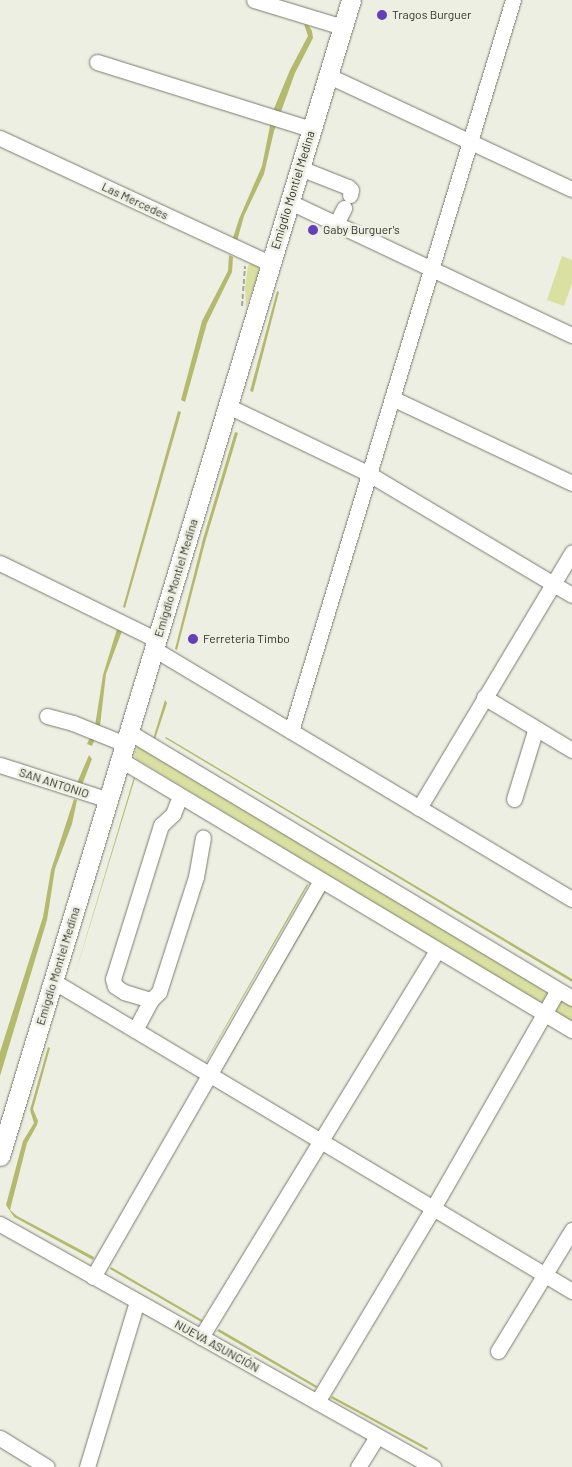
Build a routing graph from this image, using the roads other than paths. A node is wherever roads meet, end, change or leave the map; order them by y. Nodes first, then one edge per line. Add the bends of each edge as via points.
1 (254, 0) edge
2 (351, 0) edge
3 (513, 0) edge
4 (342, 27) junction
5 (97, 62) dead end
6 (327, 75) junction
7 (311, 129) junction
8 (0, 138) edge
9 (470, 142) junction
10 (300, 168) junction
11 (572, 190) edge
12 (290, 202) junction
13 (336, 224) junction
14 (271, 264) junction
15 (432, 269) junction
16 (572, 335) edge
17 (392, 398) junction
18 (228, 406) junction
19 (369, 474) junction
20 (572, 483) edge
21 (572, 552) edge
22 (0, 563) edge
23 (553, 584) junction
24 (572, 595) edge
25 (155, 645) junction
26 (484, 697) junction
27 (47, 716) dead end
28 (536, 728) junction
29 (291, 732) junction
30 (125, 746) junction
31 (572, 750) edge
32 (0, 765) edge
33 (180, 796) junction
34 (514, 799) dead end
35 (109, 800) junction
36 (419, 808) junction
37 (203, 838) dead end
38 (321, 880) junction
39 (572, 899) edge
40 (438, 950) junction
41 (53, 981) junction
42 (115, 986) junction
43 (558, 990) junction
44 (572, 998) edge
45 (151, 1000) junction
46 (104, 1011) junction
47 (546, 1014) junction
48 (135, 1030) junction
49 (572, 1030) edge
50 (209, 1074) junction
51 (6, 1117) edge
52 (321, 1141) junction
53 (0, 1156) edge
54 (433, 1208) junction
55 (0, 1224) edge
56 (572, 1230) edge
57 (545, 1275) junction
58 (93, 1277) junction
59 (572, 1291) edge
60 (137, 1301) junction
61 (201, 1337) junction
62 (498, 1351) dead end
63 (317, 1402) junction
64 (377, 1436) junction
65 (0, 1438) edge
66 (47, 1467) edge
67 (87, 1467) edge
68 (358, 1467) edge
69 (433, 1467) edge

1 - 4 street
2 - 4 main road, Emigdio Montiel Medina
3 - 9 street
4 - 6 main road, Emigdio Montiel Medina
5 - 7 street
6 - 7 main road, Emigdio Montiel Medina
6 - 9 street
7 - 10 main road, Emigdio Montiel Medina
8 - 14 street, Las Mercedes
9 - 11 street
9 - 15 street
10 - 12 main road, Emigdio Montiel Medina
10 - 13 street via 351,190
12 - 13 street
12 - 14 main road, Emigdio Montiel Medina
13 - 15 street
14 - 18 main road, Emigdio Montiel Medina
15 - 16 street
15 - 17 street
17 - 19 street
17 - 20 street
18 - 19 street
18 - 25 main road, Emigdio Montiel Medina
19 - 23 street
19 - 29 street
21 - 23 street
22 - 25 street
23 - 24 street
23 - 26 street
25 - 29 street
25 - 30 main road, Emigdio Montiel Medina
26 - 28 street
26 - 36 street
27 - 30 street via 73,723
28 - 31 street
28 - 34 street
29 - 36 street
30 - 33 street
30 - 35 main road, Emigdio Montiel Medina
30 - 43 street
32 - 35 street, SAN ANTONIO
33 - 38 street
33 - 42 street via 173,814 161,825 113,979
35 - 41 main road, Emigdio Montiel Medina
36 - 39 street
37 - 45 street via 196,877 158,992
38 - 40 street
38 - 50 street
40 - 47 street
40 - 52 street
41 - 46 street
41 - 51 main road, Emigdio Montiel Medina
42 - 45 street via 132,996
42 - 46 street
43 - 44 street
43 - 47 street
45 - 48 street
46 - 48 street
47 - 49 street
47 - 54 street
48 - 50 street
50 - 52 street
50 - 58 street
51 - 53 main road, Emigdio Montiel Medina
52 - 54 street
52 - 61 street
54 - 57 street
54 - 63 street
55 - 58 street, NUEVA ASUNCIÓN
56 - 57 street
57 - 59 street
57 - 62 street
58 - 60 street, NUEVA ASUNCIÓN
60 - 61 street, NUEVA ASUNCIÓN
60 - 67 street
61 - 63 street, NUEVA ASUNCIÓN
63 - 64 street, NUEVA ASUNCIÓN
64 - 68 street
64 - 69 street, NUEVA ASUNCIÓN
65 - 66 street

